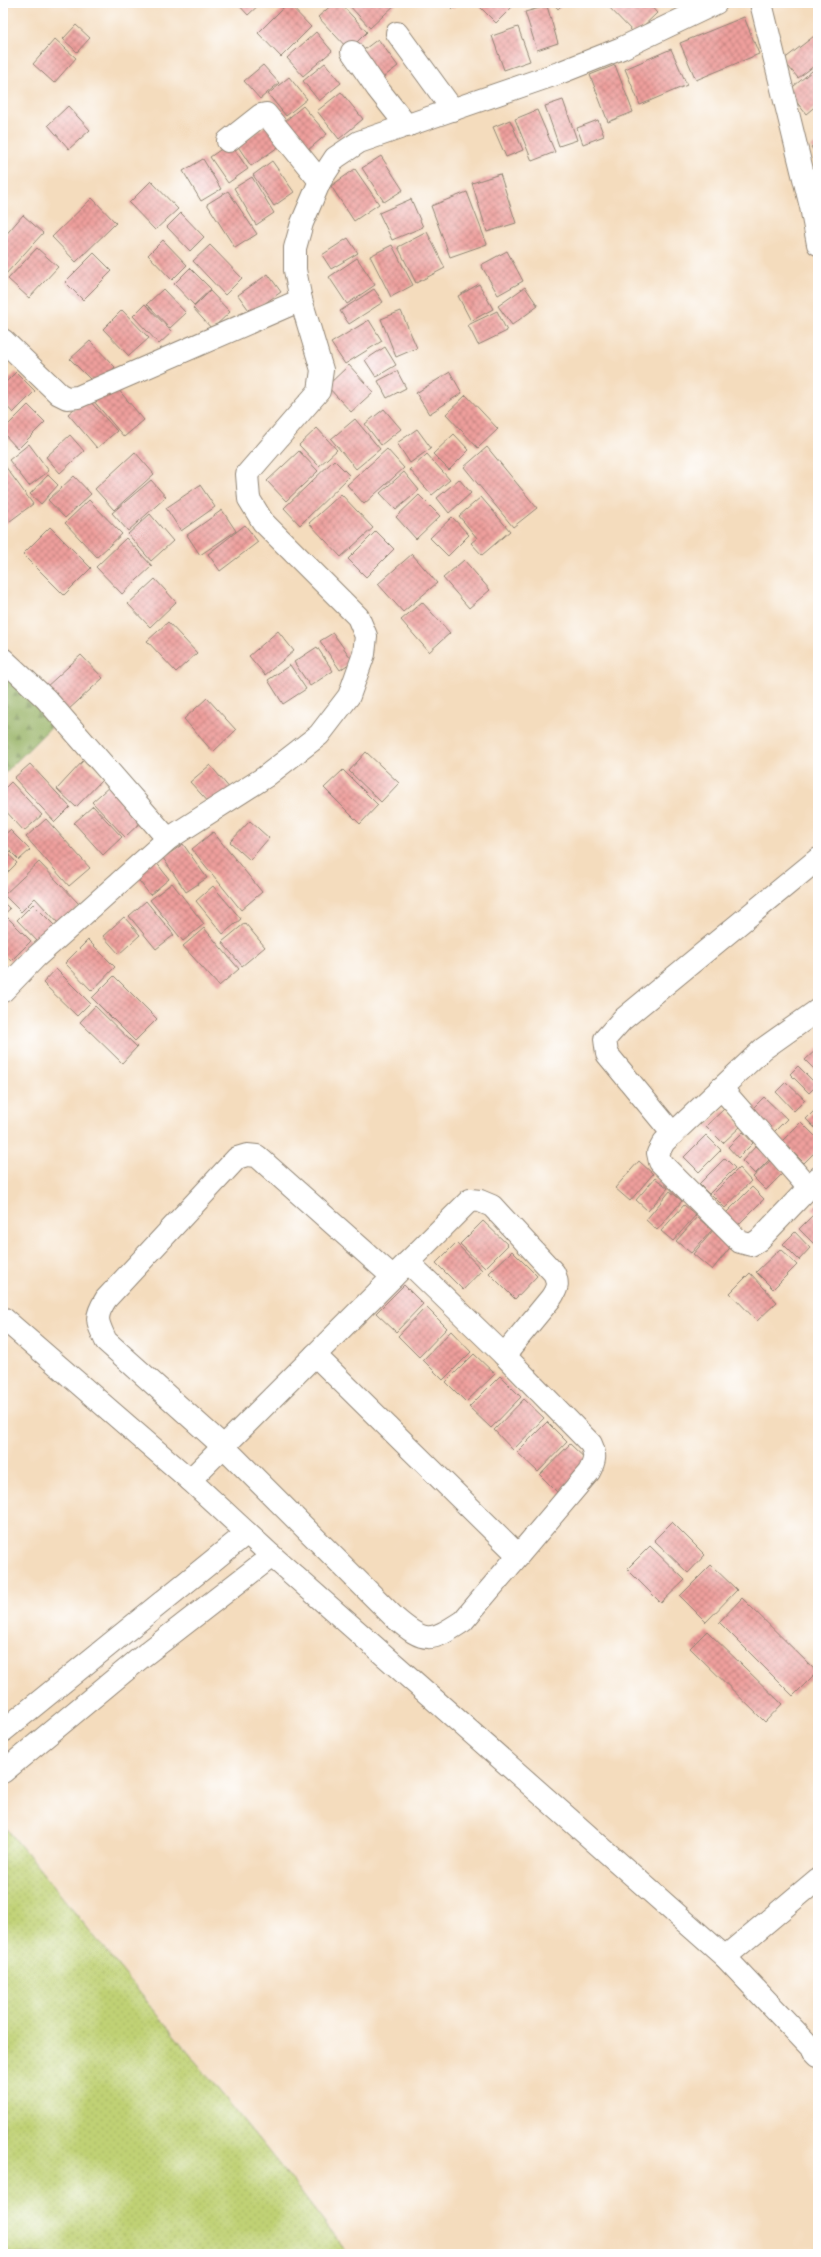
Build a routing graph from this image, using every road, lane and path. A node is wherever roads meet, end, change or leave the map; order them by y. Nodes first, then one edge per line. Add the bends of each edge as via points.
1 (716, 3) edge
2 (761, 3) edge
3 (397, 33) dead end
4 (352, 52) dead end
5 (453, 110) junction
6 (407, 126) junction
7 (228, 141) dead end
8 (320, 181) junction
9 (815, 205) edge
10 (818, 244) edge
11 (301, 300) junction
12 (3, 340) edge
13 (3, 659) edge
14 (168, 839) junction
15 (818, 859) edge
16 (3, 990) edge
17 (818, 1010) edge
18 (721, 1088) junction
19 (672, 1134) junction
20 (813, 1183) edge
21 (408, 1262) junction
22 (393, 1277) junction
23 (3, 1318) edge
24 (504, 1354) junction
25 (315, 1355) junction
26 (224, 1447) junction
27 (190, 1480) junction
28 (247, 1533) junction
29 (518, 1555) junction
30 (272, 1556) junction
31 (3, 1731) edge
32 (3, 1772) edge
33 (816, 1884) edge
34 (725, 1957) junction
35 (818, 2055) edge

1 - 5 street via 622,48
2 - 9 street
3 - 5 street
4 - 6 street
5 - 6 street
6 - 8 street via 359,142 335,158
7 - 8 street via 261,115 266,114
8 - 11 street via 302,223 295,248 295,270
9 - 10 street
11 - 12 street via 78,397 68,398 52,389
11 - 14 street via 322,370 319,391 247,474 249,499 263,522 358,617 366,636 364,654 349,696 319,735 265,777
13 - 14 street via 46,699
14 - 16 street via 36,957
15 - 19 street via 622,1020 605,1039 607,1054
17 - 18 street via 763,1050
18 - 19 street
18 - 20 street
19 - 20 street via 658,1152 660,1162 740,1242 751,1245 760,1240
21 - 22 street
21 - 24 street
21 - 24 street via 470,1200 492,1206 554,1273 558,1281 551,1298
22 - 25 street
22 - 26 street via 257,1156 237,1158 106,1299 98,1312 99,1325 106,1341
23 - 27 street
24 - 29 street via 591,1444 595,1453 595,1461 589,1472
25 - 26 street
25 - 29 street
26 - 27 street
26 - 29 street via 413,1634 426,1638 443,1634 463,1621
27 - 28 street
28 - 30 street
28 - 31 street
30 - 32 street via 138,1660
30 - 34 street
33 - 34 street
34 - 35 street

